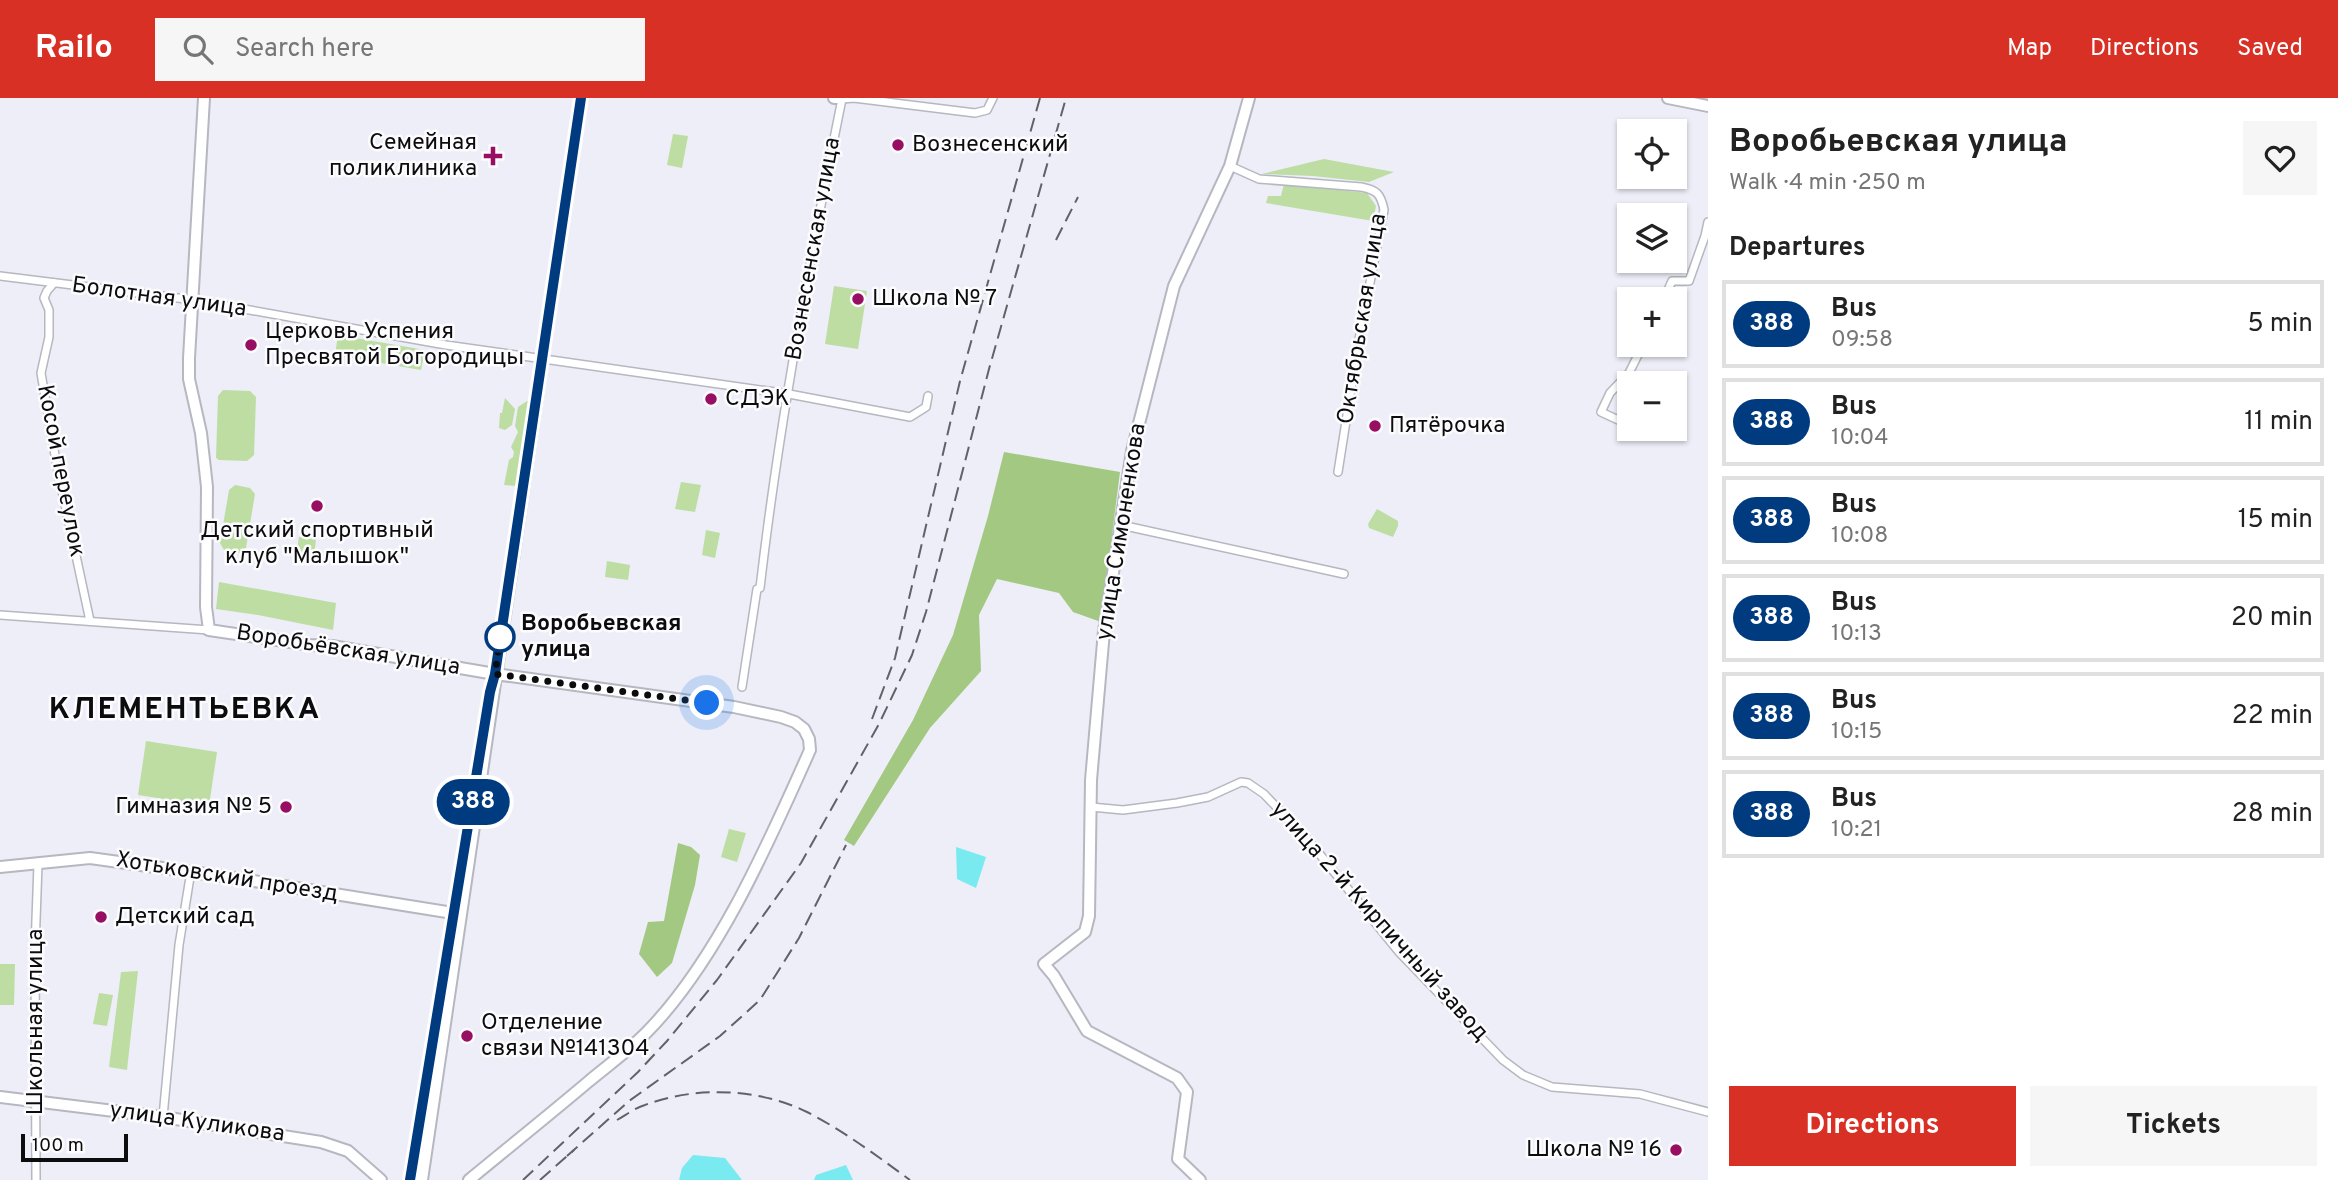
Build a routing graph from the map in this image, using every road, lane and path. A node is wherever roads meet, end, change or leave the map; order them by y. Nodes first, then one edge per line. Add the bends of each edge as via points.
1 (204, 98) edge
2 (582, 98) edge
3 (839, 98) edge
4 (993, 98) edge
5 (1249, 98) edge
6 (1668, 98) edge
7 (1708, 107) edge
8 (1230, 166) junction
9 (1708, 222) edge
10 (0, 276) edge
11 (54, 283) junction
12 (1669, 287) edge
13 (194, 300) junction
14 (543, 359) junction
15 (1617, 386) edge
16 (789, 394) junction
17 (928, 396) dead end
18 (1617, 419) edge
19 (1338, 472) dead end
20 (1121, 525) junction
21 (1344, 574) dead end
22 (0, 615) edge
23 (90, 621) junction
24 (209, 630) junction
25 (495, 674) junction
26 (742, 687) dead end
27 (1091, 807) junction
28 (38, 864) junction
29 (0, 867) edge
30 (191, 872) junction
31 (453, 913) junction
32 (0, 1097) edge
33 (36, 1101) junction
34 (1708, 1112) edge
35 (158, 1116) junction
36 (36, 1180) edge
37 (381, 1180) edge
38 (410, 1180) edge
39 (422, 1180) edge
40 (469, 1180) edge
41 (1200, 1180) edge

1 - 13 main road
2 - 14 main road
3 - 4 street via 962,112 987,110
3 - 16 street, Вознесенская улица
5 - 8 main road, улица Симоненкова
6 - 7 main road
8 - 19 street, Октябрьская улица via 1259,179 1362,187 1374,189 1381,197 1384,210
8 - 20 main road, улица Симоненкова via 1174,286 1132,451
9 - 12 street via 1689,281 1672,281
10 - 11 street, Болотная улица
11 - 13 street, Болотная улица
11 - 23 street, Косой переулок via 44,298 49,337 41,373
13 - 14 street, Болотная улица
13 - 24 main road via 189,368 205,462
14 - 16 street, Болотная улица
14 - 25 main road
15 - 18 street via 1601,412
16 - 17 street, Болотная улица via 910,416 926,407
16 - 26 street, Вознесенская улица
20 - 21 street
20 - 27 main road, улица Симоненкова via 1104,631
22 - 23 street, Воробьёвская улица
23 - 24 street, Воробьёвская улица
24 - 25 main road, Воробьёвская улица
25 - 31 main road
25 - 39 main road
25 - 40 main road, Воробьёвская улица via 734,707 795,722 804,729 810,750 719,935 672,1002 645,1034
27 - 34 street, улица 2-й Кирпичный завод via 1122,810 1177,803 1248,783 1309,841 1399,951 1503,1060 1523,1075 1552,1087 1640,1094
27 - 41 main road, улица Симоненкова via 1085,932 1044,964 1087,1031 1177,1078 1187,1091 1178,1159
28 - 29 main road, Хотьковский проезд
28 - 30 main road, Хотьковский проезд via 90,858
28 - 33 street, Школьная улица
30 - 31 main road, Хотьковский проезд
30 - 35 street
31 - 38 main road
32 - 33 main road, улица Куликова
33 - 35 main road, улица Куликова
33 - 36 street, Школьная улица
35 - 37 main road, улица Куликова via 331,1144 348,1151

